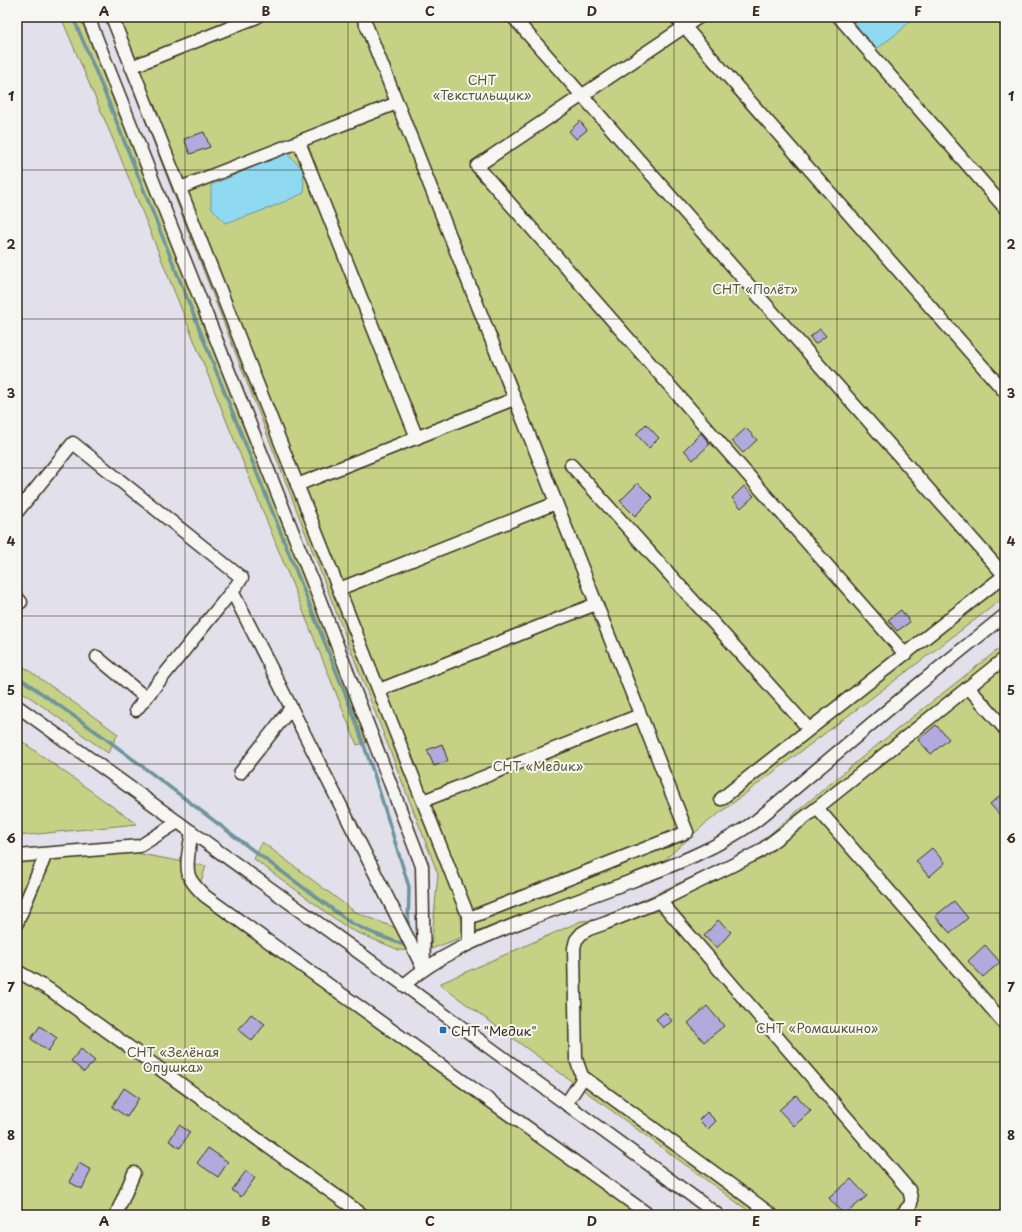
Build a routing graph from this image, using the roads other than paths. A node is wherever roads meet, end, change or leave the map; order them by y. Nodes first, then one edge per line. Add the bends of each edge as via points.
1 (88, 17) edge
2 (112, 17) edge
3 (257, 17) edge
4 (363, 17) edge
5 (513, 17) edge
6 (676, 17) edge
7 (699, 17) edge
8 (838, 17) edge
9 (684, 27) junction
10 (131, 67) junction
11 (582, 97) junction
12 (397, 103) junction
13 (299, 142) junction
14 (180, 188) junction
15 (1005, 208) edge
16 (1005, 392) edge
17 (514, 399) junction
18 (417, 438) junction
19 (570, 465) dead end
20 (297, 485) junction
21 (556, 503) junction
22 (17, 512) edge
23 (1005, 575) edge
24 (339, 589) junction
25 (232, 591) junction
26 (596, 604) junction
27 (1005, 615) edge
28 (905, 654) junction
29 (98, 657) dead end
30 (1005, 658) edge
31 (968, 687) junction
32 (379, 690) junction
33 (146, 698) junction
34 (17, 706) edge
35 (291, 708) junction
36 (136, 710) dead end
37 (640, 715) junction
38 (809, 729) junction
39 (1005, 729) edge
40 (240, 773) dead end
41 (720, 799) dead end
42 (423, 801) junction
43 (817, 808) junction
44 (178, 822) junction
45 (192, 832) junction
46 (17, 846) edge
47 (46, 854) junction
48 (29, 855) junction
49 (17, 856) edge
50 (660, 901) junction
51 (469, 918) junction
52 (17, 923) edge
53 (469, 944) junction
54 (424, 968) junction
55 (17, 971) edge
56 (404, 985) junction
57 (1005, 1024) edge
58 (582, 1076) junction
59 (566, 1104) junction
60 (134, 1173) dead end
61 (116, 1215) edge
62 (363, 1215) edge
63 (649, 1215) edge
64 (718, 1215) edge
65 (772, 1215) edge
66 (901, 1215) edge

1 - 54 street via 311,576 422,866
2 - 10 street
3 - 10 street
4 - 12 street
5 - 11 street
6 - 9 street
7 - 9 street
8 - 15 street
9 - 11 street
9 - 16 street
10 - 14 street
11 - 23 street
11 - 28 street via 477,166
12 - 13 street
12 - 17 street
13 - 14 street
13 - 18 street
14 - 20 street
17 - 18 street
17 - 21 street
18 - 20 street
19 - 38 street
20 - 24 street
21 - 24 street
21 - 26 street
22 - 25 street via 73,443 242,578
23 - 28 street
24 - 32 street
25 - 33 street
25 - 35 street
26 - 32 street
26 - 37 street
27 - 53 street via 737,834 712,848 664,868
28 - 38 street
29 - 33 street
30 - 31 street
31 - 39 street
31 - 43 street
32 - 42 street
33 - 36 street
34 - 44 street
35 - 40 street
35 - 54 street
37 - 42 street
37 - 51 street via 687,832
38 - 41 street
42 - 51 street
43 - 50 street via 759,852
43 - 57 street
44 - 45 street
44 - 47 street via 140,846
45 - 56 street
45 - 63 street via 189,876 205,896
46 - 48 street
47 - 48 street
47 - 52 street
48 - 49 street
50 - 58 street via 589,929 576,940 576,1059
50 - 66 street via 909,1190 911,1204
51 - 53 street
53 - 54 street
54 - 56 street
55 - 62 street via 50,990
56 - 59 street
58 - 59 street
58 - 65 street
59 - 64 street
60 - 61 street

